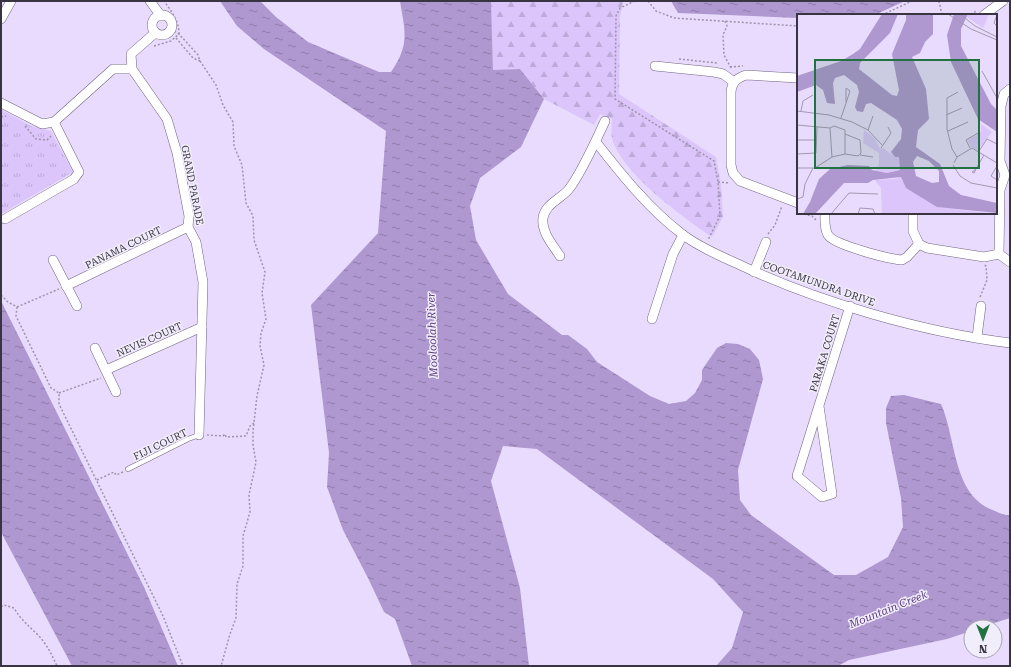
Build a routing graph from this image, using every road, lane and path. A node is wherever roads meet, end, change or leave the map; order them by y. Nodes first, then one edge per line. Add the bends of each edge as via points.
1 (11, 1) edge
2 (150, 1) edge
3 (164, 1) edge
4 (635, 1) edge
5 (648, 1) edge
6 (912, 1) edge
7 (939, 1) edge
8 (1003, 1) edge
9 (884, 14) edge
10 (942, 14) edge
11 (985, 14) edge
12 (161, 16) junction
13 (1, 19) edge
14 (724, 21) junction
15 (797, 26) edge
16 (156, 33) junction
17 (175, 34) junction
18 (677, 59) dead end
19 (200, 61) junction
20 (721, 65) dead end
21 (655, 66) dead end
22 (747, 66) dead end
23 (725, 67) dead end
24 (731, 68) junction
25 (132, 69) junction
26 (797, 78) edge
27 (734, 82) junction
28 (1010, 89) edge
29 (1, 103) edge
30 (605, 121) dead end
31 (54, 122) junction
32 (596, 142) junction
33 (1007, 175) edge
34 (718, 182) junction
35 (730, 183) dead end
36 (797, 203) edge
37 (782, 206) dead end
38 (804, 214) edge
39 (825, 214) edge
40 (913, 214) edge
41 (5, 219) dead end
42 (818, 225) dead end
43 (188, 227) junction
44 (683, 235) junction
45 (766, 242) joint
46 (919, 244) junction
47 (704, 247) junction
48 (999, 254) junction
49 (560, 256) dead end
50 (984, 258) junction
51 (53, 260) dead end
52 (1010, 262) edge
53 (754, 272) junction
54 (66, 286) junction
55 (1, 295) edge
56 (77, 306) dead end
57 (850, 306) junction
58 (981, 306) joint
59 (17, 307) junction
60 (652, 319) dead end
61 (202, 327) junction
62 (977, 337) junction
63 (1010, 344) edge
64 (95, 348) dead end
65 (107, 373) junction
66 (116, 392) dead end
67 (59, 393) junction
68 (819, 406) junction
69 (254, 423) junction
70 (200, 435) junction
71 (128, 469) joint
72 (96, 480) junction
73 (2, 606) edge
74 (57, 666) edge
75 (183, 666) edge
76 (222, 666) edge

1 - 13 street
2 - 12 street
3 - 17 path via 179,26
4 - 34 path via 620,8 616,16 615,99 714,161
5 - 14 path via 656,11 669,16
6 - 9 path
7 - 10 path
8 - 11 street
12 - 16 street via 153,22 153,30
12 - 17 street via 170,19
14 - 15 path
14 - 24 path via 727,26 723,35 724,54
16 - 17 street
16 - 25 street via 131,54
17 - 19 path via 198,55
17 - 19 path via 193,58
18 - 20 path via 713,61
19 - 69 path via 216,86 233,122 234,146 242,165 246,203 253,216 254,240 264,272 262,294 266,318 260,346 264,365
21 - 27 street via 714,72 723,74
22 - 24 path
23 - 24 path
25 - 31 street via 113,69
25 - 43 street, GRAND PARADE via 167,119 177,153 189,216
26 - 27 street via 746,75
27 - 36 street via 731,92 732,173 740,181
28 - 33 street via 1004,94 1000,106 1000,161
29 - 31 street via 42,124
30 - 32 street
31 - 41 street via 79,172 74,179
32 - 44 street, COOTAMUNDRA DRIVE via 655,210
32 - 49 street via 569,189 546,208 543,217 543,228
33 - 48 street via 1000,190
34 - 35 path
34 - 47 path via 720,216
37 - 45 path
38 - 42 path via 812,216
39 - 46 street via 828,234 837,242 902,260
40 - 46 street via 913,231
43 - 54 street, PANAMA COURT
43 - 61 street, GRAND PARADE via 196,242 203,282
44 - 47 street, COOTAMUNDRA DRIVE
44 - 60 street via 673,254
45 - 53 street
46 - 50 street via 927,248
47 - 53 street, COOTAMUNDRA DRIVE
48 - 50 street
48 - 52 street
50 - 58 path via 983,265 986,266 988,280 980,300
51 - 54 street
53 - 57 street, COOTAMUNDRA DRIVE
54 - 56 street
54 - 59 path
55 - 59 path
57 - 62 street, COOTAMUNDRA DRIVE via 926,327
57 - 68 street, PARAKA COURT
58 - 62 street
59 - 67 path via 16,316 51,388
61 - 65 street, NEVIS COURT
61 - 70 street, GRAND PARADE
62 - 63 street, COOTAMUNDRA DRIVE
64 - 65 street
65 - 66 street
65 - 67 path
67 - 72 path via 59,404
68 - 68 street, PARAKA COURT via 832,494 822,497 797,476
69 - 70 path via 246,436
69 - 76 path via 253,445 256,462 249,495 250,512 243,536 243,566 237,584 236,618
70 - 71 lane, FIJI COURT
71 - 72 path
72 - 75 path via 163,616
73 - 74 path via 14,608 40,637

